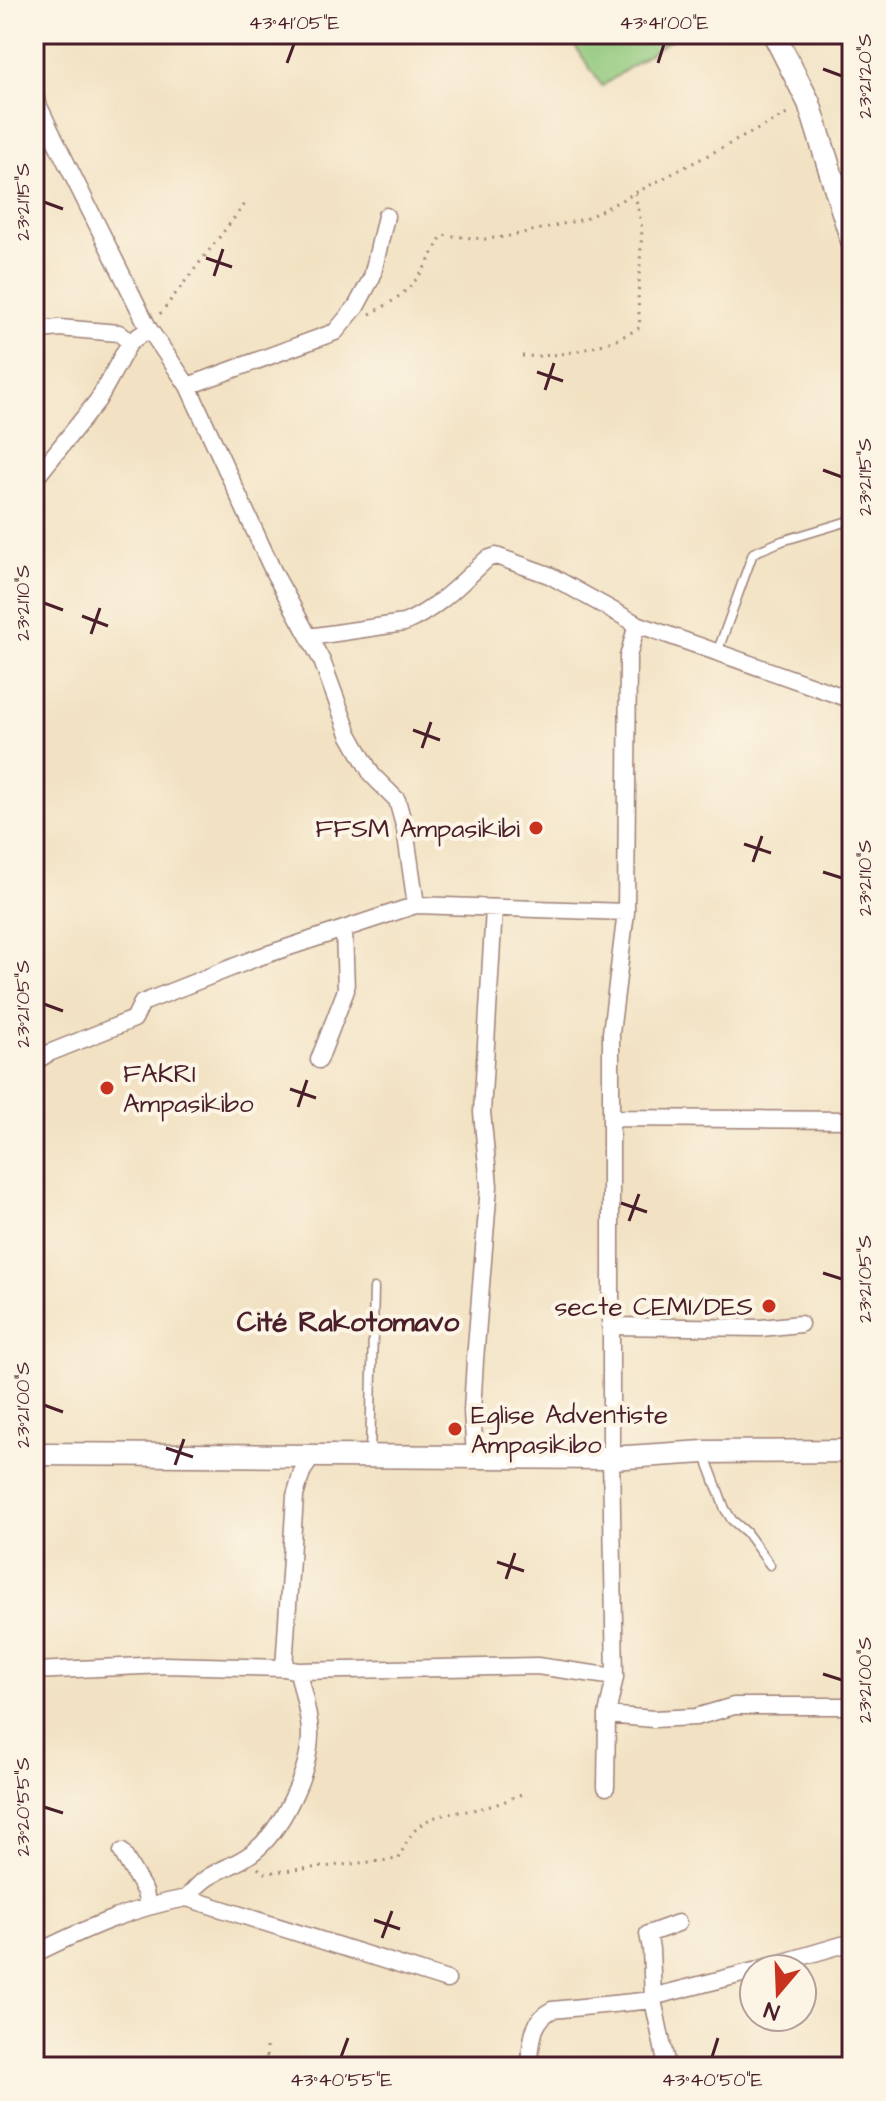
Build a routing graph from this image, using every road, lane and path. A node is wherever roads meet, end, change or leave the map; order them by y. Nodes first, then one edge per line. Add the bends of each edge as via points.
1 (774, 34) edge
2 (34, 79) edge
3 (809, 103) junction
4 (635, 194) junction
5 (248, 200) dead end
6 (386, 216) dead end
7 (851, 234) edge
8 (149, 329) junction
9 (34, 331) edge
10 (335, 332) junction
11 (130, 342) junction
12 (522, 356) dead end
13 (188, 386) junction
14 (34, 480) edge
15 (852, 520) edge
16 (637, 624) junction
17 (309, 637) junction
18 (717, 653) junction
19 (852, 700) edge
20 (416, 905) junction
21 (494, 909) junction
22 (626, 912) junction
23 (344, 929) junction
24 (319, 1060) dead end
25 (34, 1062) edge
26 (611, 1118) junction
27 (852, 1120) edge
28 (374, 1288) dead end
29 (800, 1324) dead end
30 (610, 1326) junction
31 (852, 1451) edge
32 (704, 1452) junction
33 (34, 1454) edge
34 (475, 1456) junction
35 (312, 1457) junction
36 (370, 1457) junction
37 (611, 1458) junction
38 (770, 1565) dead end
39 (291, 1669) junction
40 (34, 1671) edge
41 (615, 1677) junction
42 (852, 1706) edge
43 (607, 1715) junction
44 (606, 1787) dead end
45 (524, 1793) dead end
46 (122, 1852) dead end
47 (245, 1858) junction
48 (187, 1898) junction
49 (148, 1906) junction
50 (678, 1923) dead end
51 (852, 1942) edge
52 (815, 1953) edge
53 (34, 1954) edge
54 (738, 1975) edge
55 (447, 1980) dead end
56 (652, 1999) junction
57 (266, 2047) dead end
58 (267, 2067) edge
59 (529, 2067) edge
60 (667, 2067) edge

1 - 3 street
2 - 8 street via 36,100
3 - 4 path
3 - 7 street
4 - 10 path via 585,219 505,237 442,235 416,282 394,302
4 - 12 path via 642,228 640,327 564,354
5 - 8 path
6 - 10 street via 372,277
8 - 11 street
8 - 13 street
9 - 11 street via 119,333
10 - 13 street
11 - 14 street via 98,400
13 - 17 street
15 - 18 lane via 753,553
16 - 17 street via 549,575 496,556 415,619
16 - 18 street
16 - 22 street via 628,657
17 - 20 street via 349,734 372,775 397,800
18 - 19 street
20 - 21 street
20 - 23 street
21 - 22 street
21 - 34 street via 482,1112 489,1186 472,1411
22 - 26 street via 611,1033
23 - 24 street via 346,990
23 - 25 street via 142,1003 134,1019
26 - 27 street
26 - 30 street
28 - 36 lane
29 - 30 street
30 - 37 street
31 - 32 street
32 - 37 street
32 - 38 lane via 725,1509
33 - 35 street
34 - 36 street
34 - 37 street
35 - 36 street
35 - 39 street via 295,1496
37 - 41 street
39 - 40 street via 164,1665
39 - 41 street via 537,1666
39 - 47 street via 310,1733 305,1763 266,1843
41 - 43 street
42 - 43 street via 734,1706 696,1717 653,1719
43 - 44 street
45 - 47 path via 419,1824 399,1859 264,1873
46 - 49 street
47 - 48 street via 199,1882
48 - 49 street
48 - 55 street
49 - 53 street via 101,1921
50 - 56 street via 648,1934
51 - 52 street
54 - 56 street
56 - 59 street via 552,2010 541,2016
56 - 60 street
57 - 58 path

